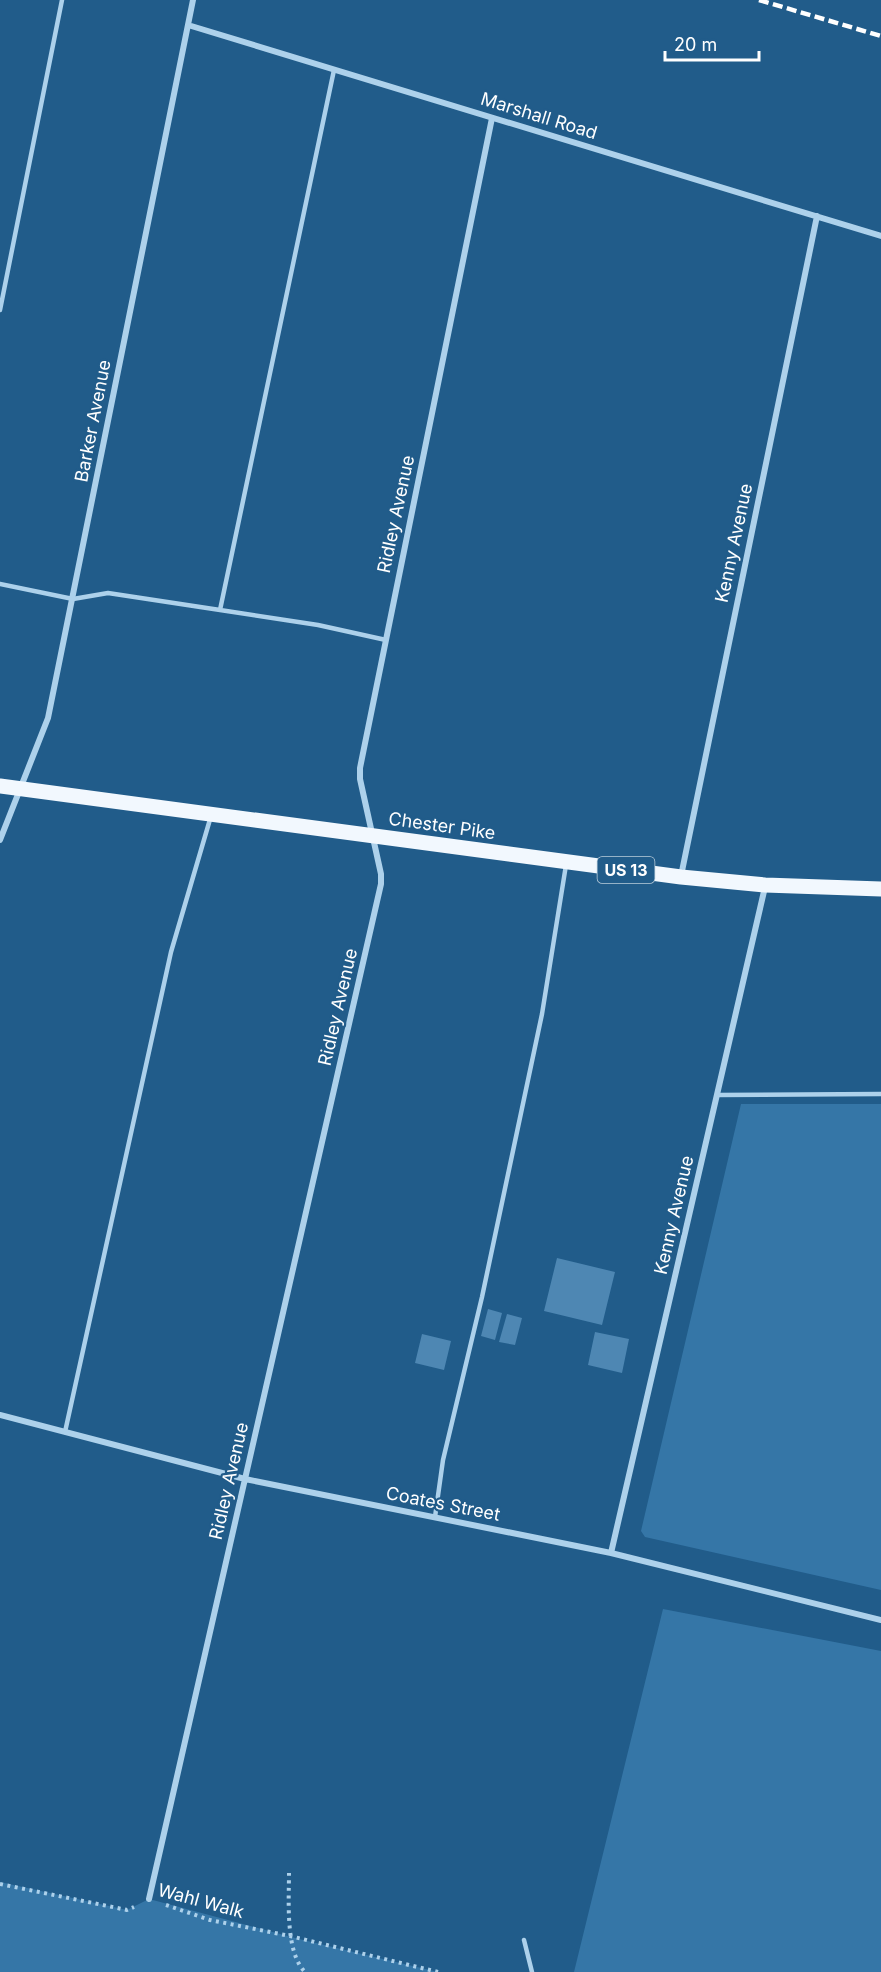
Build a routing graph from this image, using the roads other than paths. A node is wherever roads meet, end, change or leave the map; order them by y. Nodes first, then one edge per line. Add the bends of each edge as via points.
1 (62, 0) edge
2 (193, 0) edge
3 (188, 25) junction
4 (334, 70) junction
5 (492, 118) junction
6 (817, 216) junction
7 (881, 236) edge
8 (0, 310) edge
9 (0, 584) edge
10 (73, 599) junction
11 (220, 610) junction
12 (386, 640) junction
13 (0, 786) edge
14 (20, 789) junction
15 (211, 815) junction
16 (373, 836) junction
17 (0, 840) edge
18 (566, 862) junction
19 (681, 877) junction
20 (765, 885) junction
21 (881, 889) edge
22 (881, 1094) edge
23 (717, 1095) junction
24 (0, 1415) edge
25 (65, 1432) junction
26 (245, 1479) junction
27 (435, 1517) junction
28 (611, 1553) junction
29 (881, 1620) edge
30 (149, 1899) road end
31 (524, 1940) dead end
32 (532, 1972) edge

1 - 8 lane
2 - 3 street, Barker Avenue
3 - 4 street, Marshall Road
3 - 10 street, Barker Avenue
4 - 5 street, Marshall Road
4 - 11 lane
5 - 6 street, Marshall Road
5 - 12 street, Ridley Avenue
6 - 7 street, Marshall Road
6 - 19 street, Kenny Avenue
9 - 10 lane
10 - 11 lane via 108,593
10 - 14 street, Barker Avenue via 48,718
11 - 12 lane
12 - 16 street, Ridley Avenue via 360,768
13 - 14 main road, Chester Pike / US 13
14 - 15 main road, Chester Pike / US 13
14 - 17 street, Barker Avenue
15 - 16 main road, Chester Pike / US 13
15 - 25 lane via 171,952
16 - 18 main road, Chester Pike / US 13
16 - 26 street, Ridley Avenue via 381,884
18 - 19 main road, Chester Pike / US 13
18 - 27 lane via 542,1014 443,1460
19 - 20 main road, Chester Pike / US 13
20 - 21 main road, Chester Pike / US 13
20 - 23 street, Kenny Avenue
22 - 23 lane
23 - 28 street, Kenny Avenue
24 - 25 street, Coates Street
25 - 26 street, Coates Street
26 - 27 street, Coates Street
26 - 30 street, Ridley Avenue
27 - 28 street, Coates Street
28 - 29 street, Coates Street
31 - 32 lane

